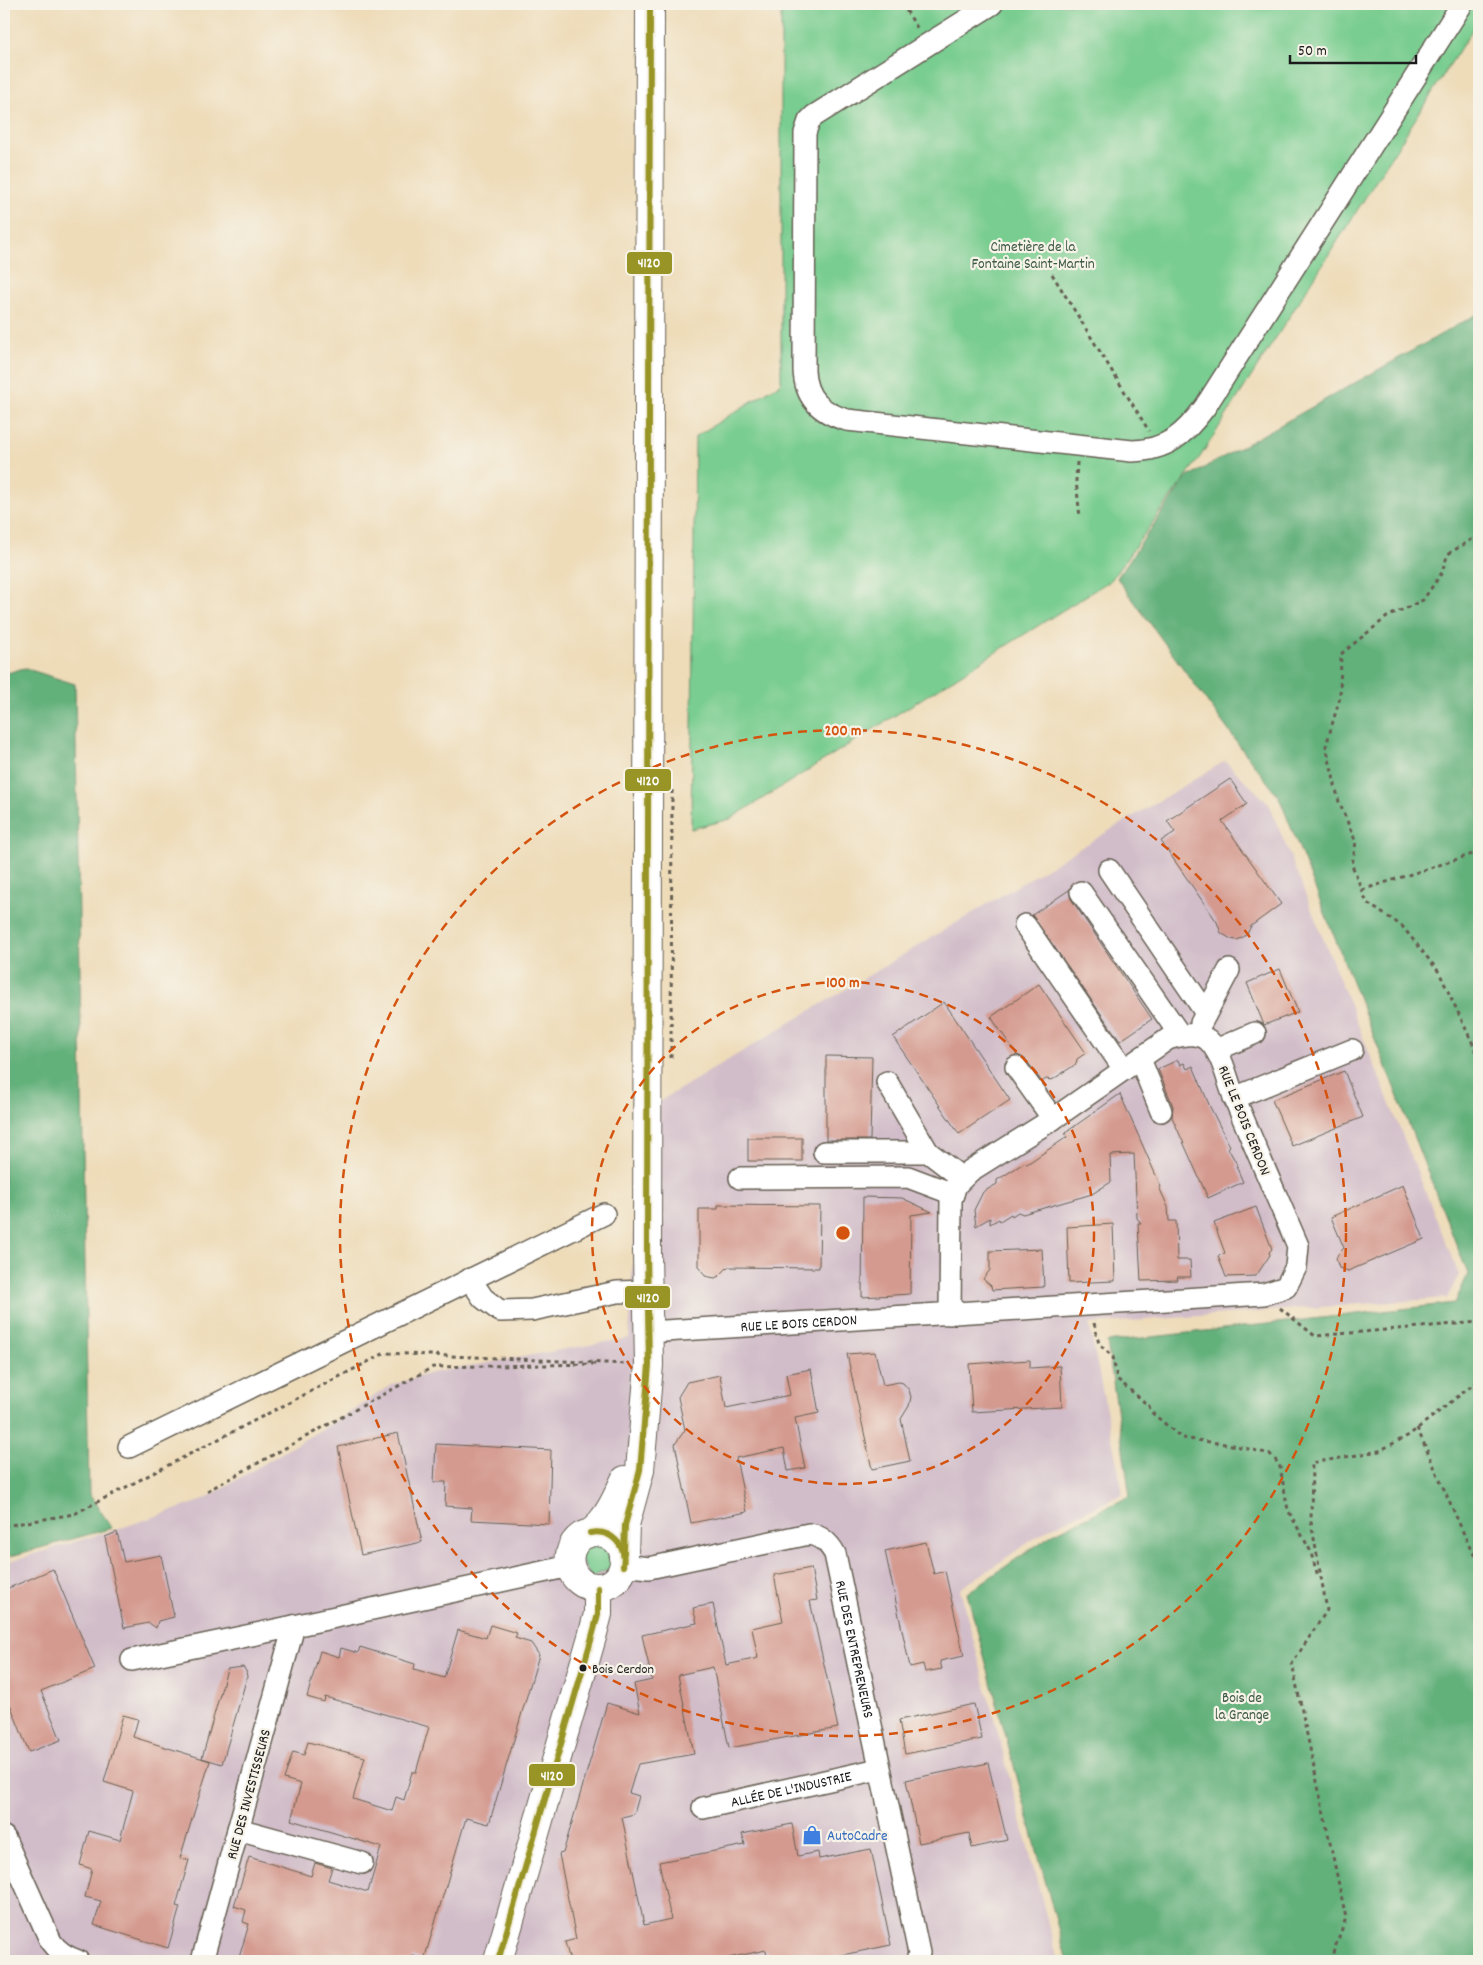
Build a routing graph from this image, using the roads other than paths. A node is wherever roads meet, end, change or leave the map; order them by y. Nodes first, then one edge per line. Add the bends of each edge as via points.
1 (650, 4) edge
2 (992, 4) edge
3 (1462, 4) edge
4 (1109, 870) dead end
5 (1081, 892) dead end
6 (1025, 925) dead end
7 (1229, 970) dead end
8 (1206, 1013) junction
9 (1255, 1033) dead end
10 (1187, 1034) junction
11 (1216, 1050) junction
12 (1352, 1050) dead end
13 (1132, 1064) junction
14 (1016, 1067) dead end
15 (887, 1082) dead end
16 (1234, 1098) junction
17 (1161, 1111) dead end
18 (1054, 1119) junction
19 (824, 1152) dead end
20 (928, 1152) junction
21 (740, 1178) dead end
22 (958, 1186) junction
23 (604, 1214) dead end
24 (470, 1279) junction
25 (647, 1291) junction
26 (950, 1314) junction
27 (648, 1332) junction
28 (641, 1444) junction
29 (129, 1447) dead end
30 (592, 1532) junction
31 (624, 1559) junction
32 (570, 1566) junction
33 (598, 1588) junction
34 (294, 1626) junction
35 (132, 1660) dead end
36 (879, 1769) junction
37 (703, 1808) dead end
38 (238, 1828) junction
39 (4, 1837) edge
40 (362, 1864) dead end
41 (78, 1961) edge
42 (202, 1961) edge
43 (498, 1961) edge
44 (918, 1961) edge

1 - 25 main road
2 - 3 street via 814,116 806,127 804,370 809,394 826,412 847,420 1132,451 1170,442 1189,428 1205,407
4 - 8 street
5 - 10 street, RUE LE BOIS CERDON
6 - 13 street
7 - 8 street
8 - 10 street
9 - 11 street
10 - 11 street, RUE LE BOIS CERDON via 1207,1039
10 - 13 street via 1168,1039
11 - 16 street, RUE LE BOIS CERDON
12 - 16 street
13 - 17 street
13 - 18 street
14 - 18 street
15 - 20 street
16 - 26 street, RUE LE BOIS CERDON via 1298,1246 1296,1267 1286,1287 1264,1294
18 - 22 street via 970,1171
19 - 20 street
20 - 22 street
21 - 22 street via 908,1177
22 - 26 street via 951,1200
23 - 24 street
24 - 25 street via 483,1298 500,1311 532,1310 617,1292
24 - 29 street
25 - 27 main road
26 - 27 street, RUE LE BOIS CERDON
27 - 28 main road via 649,1365
28 - 30 main road via 612,1508
28 - 31 main road via 640,1470 625,1525
30 - 31 main road via 611,1535 619,1542
30 - 32 main road via 576,1540 569,1557
31 - 33 main road via 621,1574 615,1581
31 - 36 street, RUE DES ENTREPRENEURS via 649,1568 809,1534 824,1540 835,1554
32 - 33 main road via 580,1582
32 - 34 street
33 - 43 main road via 598,1614 594,1629
34 - 35 street
34 - 38 street, RUE DES INVESTISSEURS
36 - 37 street, ALLÉE DE L'INDUSTRIE
36 - 44 street, RUE DES ENTREPRENEURS via 919,1953
38 - 40 street
38 - 42 street, RUE DES INVESTISSEURS
39 - 41 street via 50,1942 66,1957

